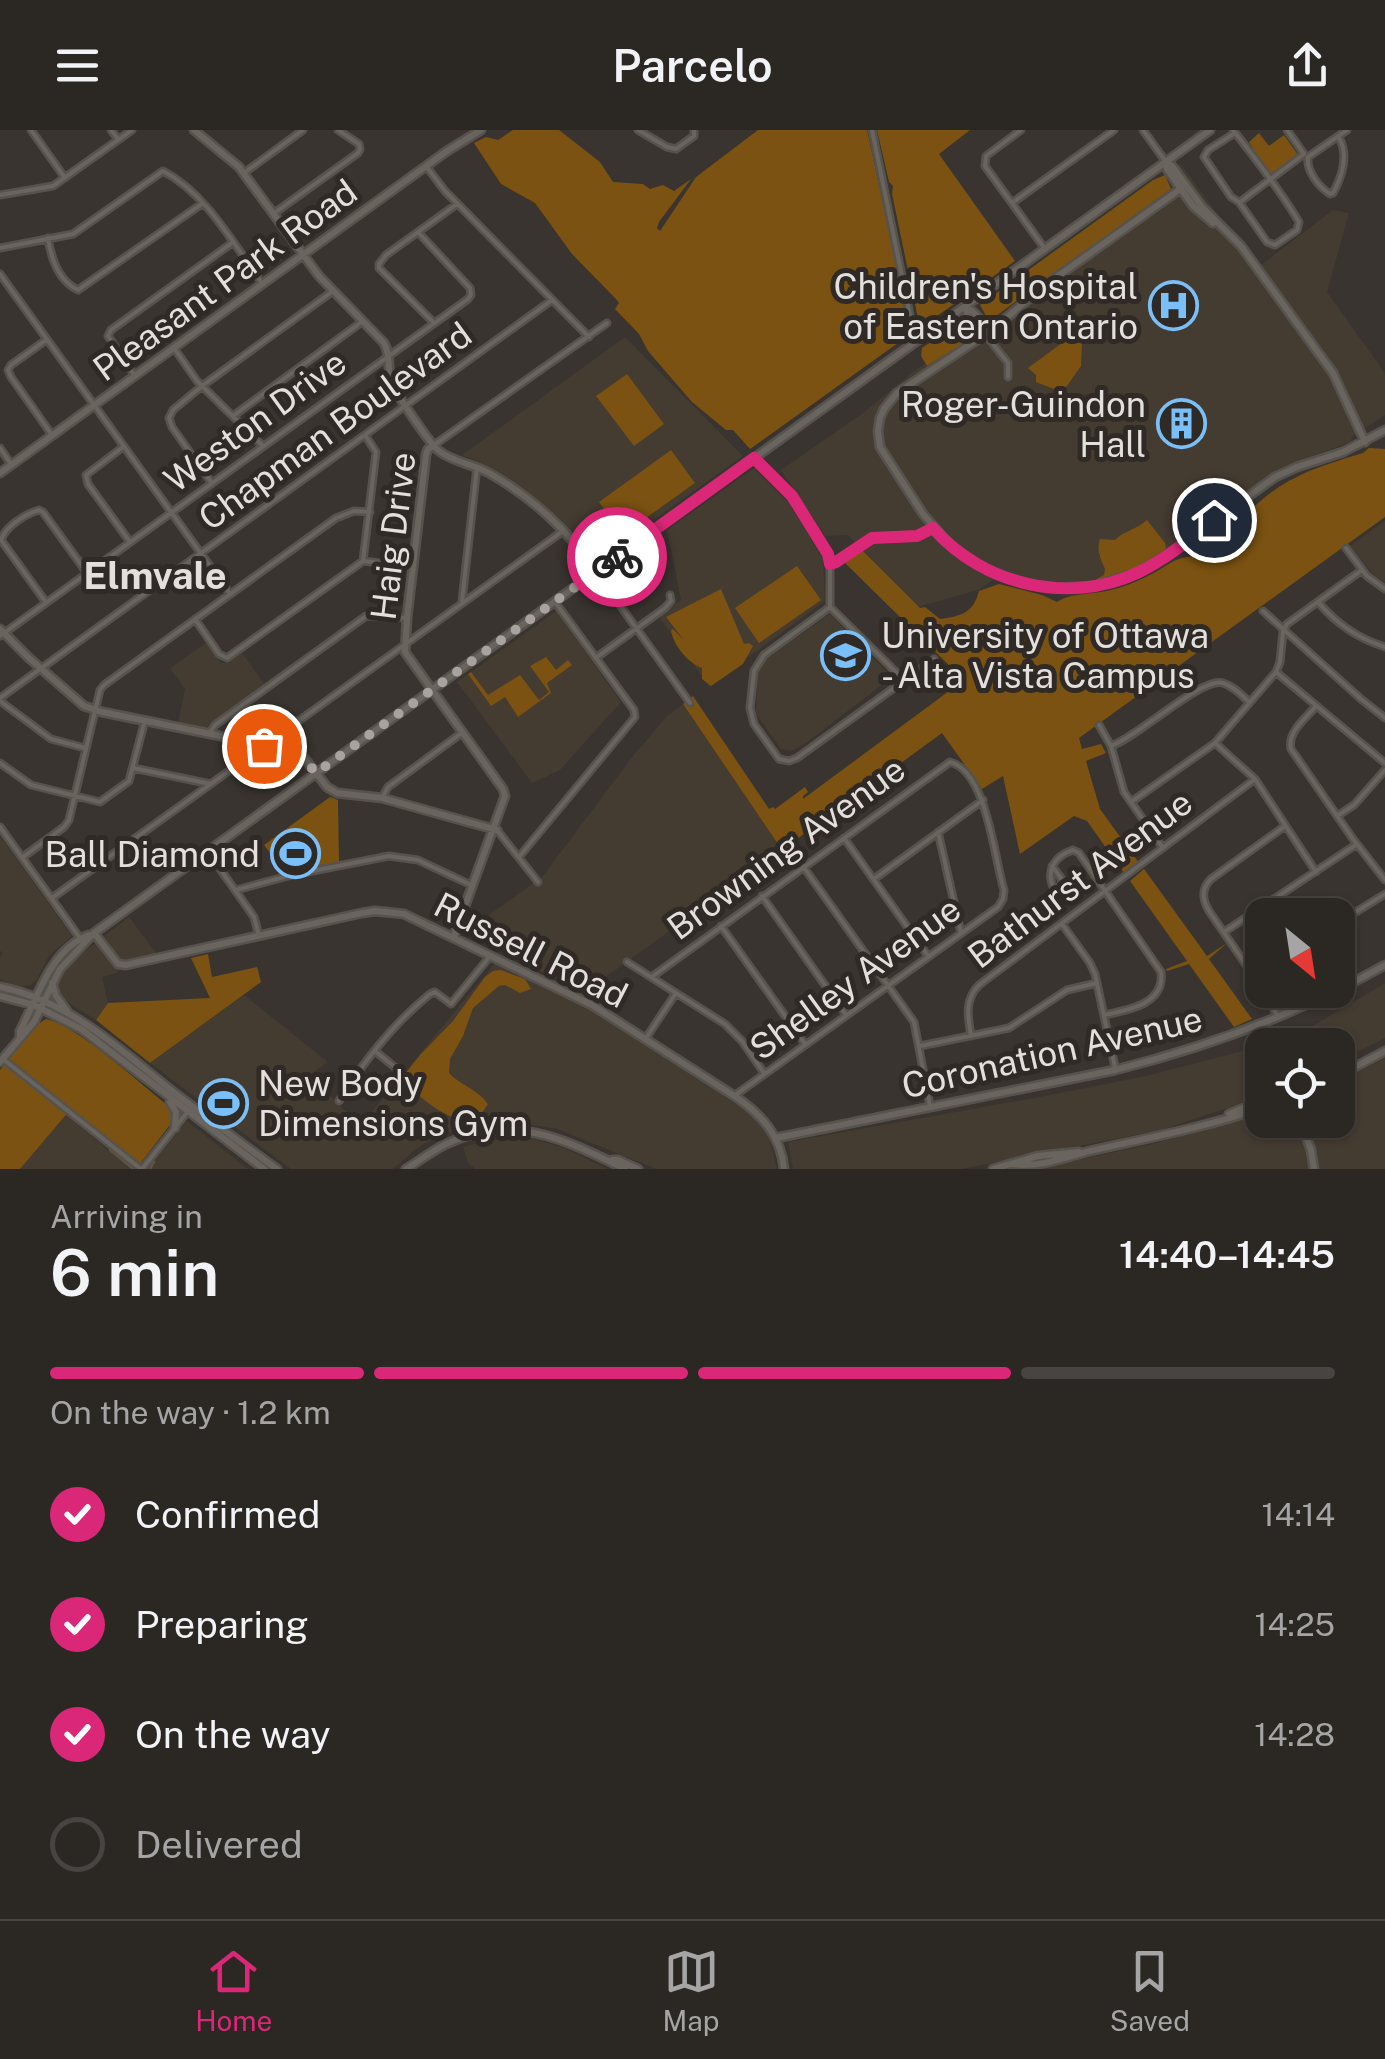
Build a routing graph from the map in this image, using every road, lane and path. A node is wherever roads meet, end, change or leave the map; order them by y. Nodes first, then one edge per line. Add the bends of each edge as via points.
1 (31, 130) edge
2 (111, 130) edge
3 (132, 130) edge
4 (194, 130) edge
5 (303, 130) edge
6 (338, 130) edge
7 (480, 130) edge
8 (638, 130) edge
9 (694, 130) edge
10 (872, 130) edge
11 (1021, 130) edge
12 (1114, 130) edge
13 (1143, 130) edge
14 (1210, 130) edge
15 (1287, 130) edge
16 (1347, 130) edge
17 (1233, 131) edge
18 (1338, 138) junction
19 (118, 139) junction
20 (1306, 156) junction
21 (1166, 162) junction
22 (426, 166) junction
23 (244, 173) junction
24 (65, 178) junction
25 (1270, 179) junction
26 (1184, 187) junction
27 (0, 195) edge
28 (1239, 202) junction
29 (203, 203) junction
30 (1012, 203) junction
31 (457, 204) junction
32 (273, 214) junction
33 (418, 232) junction
34 (48, 238) junction
35 (232, 243) junction
36 (0, 248) edge
37 (1045, 249) junction
38 (303, 254) junction
39 (0, 274) edge
40 (262, 284) junction
41 (332, 290) junction
42 (552, 300) junction
43 (966, 307) junction
44 (363, 321) junction
45 (434, 323) junction
46 (607, 323) dead end
47 (974, 323) junction
48 (986, 334) junction
49 (588, 336) junction
50 (46, 340) junction
51 (919, 340) junction
52 (971, 344) junction
53 (174, 348) junction
54 (389, 355) junction
55 (135, 376) junction
56 (1008, 378) dead end
57 (202, 386) junction
58 (93, 406) junction
59 (406, 406) junction
60 (233, 416) junction
61 (1385, 430) edge
62 (52, 435) junction
63 (365, 435) junction
64 (1365, 442) junction
65 (263, 446) junction
66 (434, 446) junction
67 (124, 447) junction
68 (0, 448) edge
69 (754, 458) junction
70 (12, 464) junction
71 (477, 467) junction
72 (0, 472) edge
73 (212, 483) junction
74 (171, 512) junction
75 (370, 512) junction
76 (933, 528) junction
77 (564, 532) junction
78 (130, 542) junction
79 (1346, 548) dead end
80 (200, 554) junction
81 (363, 561) junction
82 (830, 564) junction
83 (412, 567) junction
84 (1362, 570) junction
85 (87, 572) junction
86 (596, 572) junction
87 (1385, 590) edge
88 (230, 594) junction
89 (670, 594) dead end
90 (46, 602) junction
91 (556, 602) junction
92 (1318, 602) junction
93 (462, 604) junction
94 (830, 608) junction
95 (1263, 611) dead end
96 (407, 618) junction
97 (194, 619) junction
98 (636, 629) junction
99 (1283, 630) junction
100 (1, 633) edge
101 (405, 644) junction
102 (1385, 647) edge
103 (596, 658) junction
104 (934, 660) dead end
105 (40, 667) junction
106 (1276, 672) junction
107 (904, 681) junction
108 (432, 690) junction
109 (0, 700) edge
110 (1249, 702) junction
111 (690, 703) dead end
112 (1316, 706) junction
113 (96, 710) junction
114 (1385, 718) edge
115 (144, 720) junction
116 (1099, 725) dead end
117 (463, 732) junction
118 (210, 734) junction
119 (1215, 743) junction
120 (264, 746) junction
121 (1111, 746) junction
122 (85, 748) junction
123 (0, 763) edge
124 (1385, 767) edge
125 (133, 768) junction
126 (316, 773) junction
127 (1256, 780) junction
128 (211, 784) junction
129 (74, 797) junction
130 (382, 798) junction
131 (982, 800) junction
132 (1131, 802) junction
133 (1337, 816) junction
134 (1286, 826) junction
135 (0, 827) edge
136 (495, 829) junction
137 (938, 832) junction
138 (844, 838) junction
139 (1358, 844) junction
140 (790, 848) dead end
141 (1163, 848) junction
142 (208, 852) junction
143 (519, 856) junction
144 (23, 857) junction
145 (1052, 866) dead end
146 (803, 867) junction
147 (1316, 872) junction
148 (874, 879) junction
149 (1385, 880) edge
150 (538, 882) dead end
151 (472, 886) junction
152 (236, 890) junction
153 (1106, 891) junction
154 (1385, 894) edge
155 (762, 896) junction
156 (52, 898) junction
157 (1355, 913) edge
158 (1062, 924) junction
159 (721, 926) junction
160 (1224, 932) junction
161 (94, 933) junction
162 (960, 933) junction
163 (259, 936) junction
164 (454, 936) junction
165 (82, 941) junction
166 (490, 955) junction
167 (928, 956) junction
168 (627, 962) dead end
169 (1245, 963) edge
170 (1385, 965) edge
171 (653, 976) junction
172 (49, 979) junction
173 (1097, 984) junction
174 (887, 985) junction
175 (1, 989) edge
176 (676, 992) junction
177 (18, 995) junction
178 (39, 1002) junction
179 (1273, 1008) edge
180 (68, 1012) junction
181 (846, 1015) junction
182 (1104, 1015) junction
183 (59, 1016) junction
184 (1278, 1017) junction
185 (29, 1022) junction
186 (971, 1036) junction
187 (646, 1038) junction
188 (805, 1044) junction
189 (920, 1046) junction
190 (375, 1051) junction
191 (1385, 1051) edge
192 (1, 1060) edge
193 (1355, 1066) edge
194 (1115, 1070) junction
195 (402, 1073) dead end
196 (764, 1074) junction
197 (159, 1090) junction
198 (734, 1096) junction
199 (339, 1100) dead end
200 (930, 1106) junction
201 (190, 1109) junction
202 (1245, 1110) edge
203 (175, 1128) junction
204 (776, 1138) junction
205 (1307, 1138) edge
206 (612, 1160) junction
207 (1045, 1162) edge
208 (410, 1167) edge
209 (784, 1167) edge
210 (142, 1169) edge
211 (264, 1169) edge
212 (277, 1169) edge
213 (625, 1169) edge
214 (638, 1169) edge
215 (993, 1169) edge
216 (1314, 1169) edge

1 - 24 street
2 - 19 street
3 - 19 street
4 - 23 street, Haig Drive
5 - 23 street
6 - 32 street via 360,150
7 - 22 street, Pleasant Park Road
8 - 9 street via 676,149
10 - 51 street
11 - 30 street via 986,156 989,172
12 - 30 street
13 - 21 street
14 - 21 street
15 - 20 street
16 - 18 street
17 - 25 street
17 - 28 street via 1204,158
18 - 20 street
18 - 20 street via 1344,161 1334,193 1326,192
19 - 24 street
20 - 25 street
21 - 26 street
21 - 37 street
22 - 31 street
22 - 38 street, Pleasant Park Road
23 - 32 street, Haig Drive
24 - 27 street
25 - 28 street
25 - 28 street via 1298,219 1297,230 1269,244
26 - 48 street
26 - 64 street via 1195,208 1241,246 1335,376
29 - 34 street via 163,171 73,234
29 - 34 street via 78,290 54,262
29 - 35 street
30 - 37 street
31 - 33 street
31 - 42 street
32 - 38 street, Haig Drive
33 - 45 street, Weston Drive via 472,292
33 - 45 street via 378,264
34 - 36 street
35 - 40 street
35 - 55 street via 112,330 112,345
37 - 43 street
38 - 40 street, Pleasant Park Road
38 - 41 street, Haig Drive
39 - 50 street
40 - 53 street, Pleasant Park Road
41 - 44 street, Haig Drive
41 - 57 street
42 - 49 street
42 - 59 street, Chapman Boulevard
43 - 47 street
43 - 48 street
43 - 51 street
44 - 54 street, Haig Drive
44 - 60 street
45 - 54 street, Weston Drive
46 - 49 street
47 - 48 street
47 - 52 street
48 - 52 street
48 - 56 street via 1008,363
49 - 66 street
50 - 58 street
50 - 62 street via 8,370
51 - 69 street
52 - 76 street via 897,393 879,421 885,457
53 - 55 street, Pleasant Park Road
53 - 57 street
54 - 59 street, Haig Drive via 392,383
54 - 65 street, Weston Drive
55 - 58 street, Pleasant Park Road
57 - 60 street
57 - 73 street via 168,418
58 - 62 street, Pleasant Park Road
58 - 67 street
59 - 63 street, Chapman Boulevard
59 - 66 street, Haig Drive
60 - 65 street
61 - 64 street
62 - 70 street, Pleasant Park Road
63 - 75 street via 376,452
63 - 80 street, Chapman Boulevard
64 - 76 street via 1275,477 1150,566 1094,586 1055,588 1008,578 962,554
65 - 73 street, Weston Drive
66 - 71 street
66 - 83 street, Haig Drive via 427,452
67 - 74 street
67 - 78 street via 86,476
68 - 70 street
69 - 82 street via 796,501
69 - 86 street
70 - 72 street, Pleasant Park Road
71 - 77 street
71 - 93 street
73 - 74 street, Weston Drive
74 - 78 street, Weston Drive
74 - 80 street
75 - 81 street
75 - 88 street via 336,518
76 - 82 street via 917,536 872,538
77 - 86 street
77 - 93 street
78 - 85 street, Weston Drive
79 - 84 street
80 - 88 street
80 - 105 street, Chapman Boulevard
81 - 83 street
81 - 97 street via 227,658
82 - 94 street
83 - 96 street, Haig Drive
84 - 87 street
84 - 92 street
85 - 90 street, Weston Drive
85 - 90 street via 39,510 5,531 1,540
86 - 91 street
86 - 98 street
88 - 97 street
89 - 98 street via 671,602
90 - 100 street, Weston Drive
91 - 103 street
91 - 108 street
92 - 99 street
92 - 102 street via 1350,632
93 - 101 street
94 - 107 street
94 - 107 street via 764,655 754,671 754,724 776,757 797,758
95 - 99 street
96 - 101 street, Haig Drive
96 - 118 street via 366,616
97 - 113 street via 104,685
98 - 103 street
98 - 111 street
99 - 106 street
99 - 114 street
100 - 105 street
101 - 108 street, Haig Drive
101 - 120 street
103 - 143 street via 635,718
104 - 107 street
105 - 109 street, Chapman Boulevard
105 - 113 street
106 - 110 street
106 - 112 street
108 - 117 street, Haig Drive
108 - 126 street
109 - 122 street via 51,739
110 - 119 street
110 - 121 street via 1228,684 1211,683
112 - 124 street
112 - 133 street via 1289,743
113 - 115 street
113 - 122 street
115 - 118 street
115 - 125 street
116 - 121 street
117 - 130 street
117 - 136 street, Haig Drive via 503,788
118 - 120 street
119 - 127 street
119 - 132 street
120 - 126 street via 305,760
120 - 128 street
121 - 132 street
122 - 129 street
123 - 129 street via 31,785
124 - 133 street
125 - 128 street
125 - 129 street via 126,786 105,801
126 - 130 street via 337,793
126 - 142 street
127 - 134 street
127 - 141 street, Bathurst Avenue
128 - 156 street
129 - 144 street via 64,828
130 - 136 street
131 - 137 street
131 - 138 street, Browning Avenue via 950,762
131 - 162 street, Shelley Avenue via 1003,899
132 - 141 street
133 - 139 street
134 - 147 street
134 - 160 street via 1206,884 1204,902
135 - 144 street
136 - 143 street
136 - 151 street, Haig Drive
137 - 148 street
137 - 162 street
138 - 146 street, Browning Avenue
138 - 148 street
139 - 147 street
139 - 149 street
140 - 146 street
141 - 153 street, Bathurst Avenue
142 - 152 street
142 - 161 street
143 - 150 street
144 - 156 street
145 - 153 street via 1076,850
146 - 155 street, Browning Avenue
146 - 174 street
147 - 160 street
148 - 167 street
151 - 152 street via 418,860 390,856
151 - 164 street, Haig Drive
152 - 163 street
153 - 158 street, Bathurst Avenue
153 - 182 street via 1162,982 1147,1002
154 - 157 street
155 - 159 street, Browning Avenue
155 - 181 street
156 - 165 street
158 - 173 street
158 - 186 street, Bathurst Avenue via 972,992
159 - 171 street, Browning Avenue
159 - 188 street
160 - 169 street
161 - 163 street, Russell Road via 126,966
161 - 165 street
162 - 167 street, Shelley Avenue
163 - 164 street, Russell Road via 376,911 404,914
164 - 166 street, Russell Road
165 - 172 street via 62,954
166 - 187 street, Russell Road
166 - 190 street via 451,1004 430,994
167 - 174 street, Shelley Avenue
168 - 171 street
170 - 184 street, Coronation Avenue
171 - 176 street
172 - 177 street
172 - 178 street
172 - 180 street
173 - 182 street
173 - 186 street via 1066,990 1009,1028
174 - 181 street, Shelley Avenue
174 - 189 street via 914,1022
175 - 177 street
176 - 187 street
176 - 196 street via 732,1030
177 - 178 street
177 - 185 street
178 - 180 street
178 - 183 street
178 - 185 street
179 - 184 street
180 - 201 street
181 - 188 street, Shelley Avenue
182 - 194 street
183 - 185 street
183 - 197 street
184 - 194 street, Coronation Avenue
185 - 192 street
186 - 189 street
187 - 198 street, Russell Road
188 - 196 street, Shelley Avenue
189 - 200 street
190 - 195 street
190 - 199 street
191 - 193 street
192 - 210 street
194 - 200 street, Coronation Avenue
196 - 198 street, Shelley Avenue
197 - 201 street
197 - 203 street via 176,1111
198 - 204 street, Russell Road
200 - 204 street, Coronation Avenue
201 - 203 street
201 - 211 street
201 - 212 street
202 - 207 street
203 - 210 street
204 - 209 street, Russell Road
205 - 216 street
206 - 208 street via 555,1137 506,1130 455,1140
206 - 213 street
206 - 214 street
207 - 215 street

